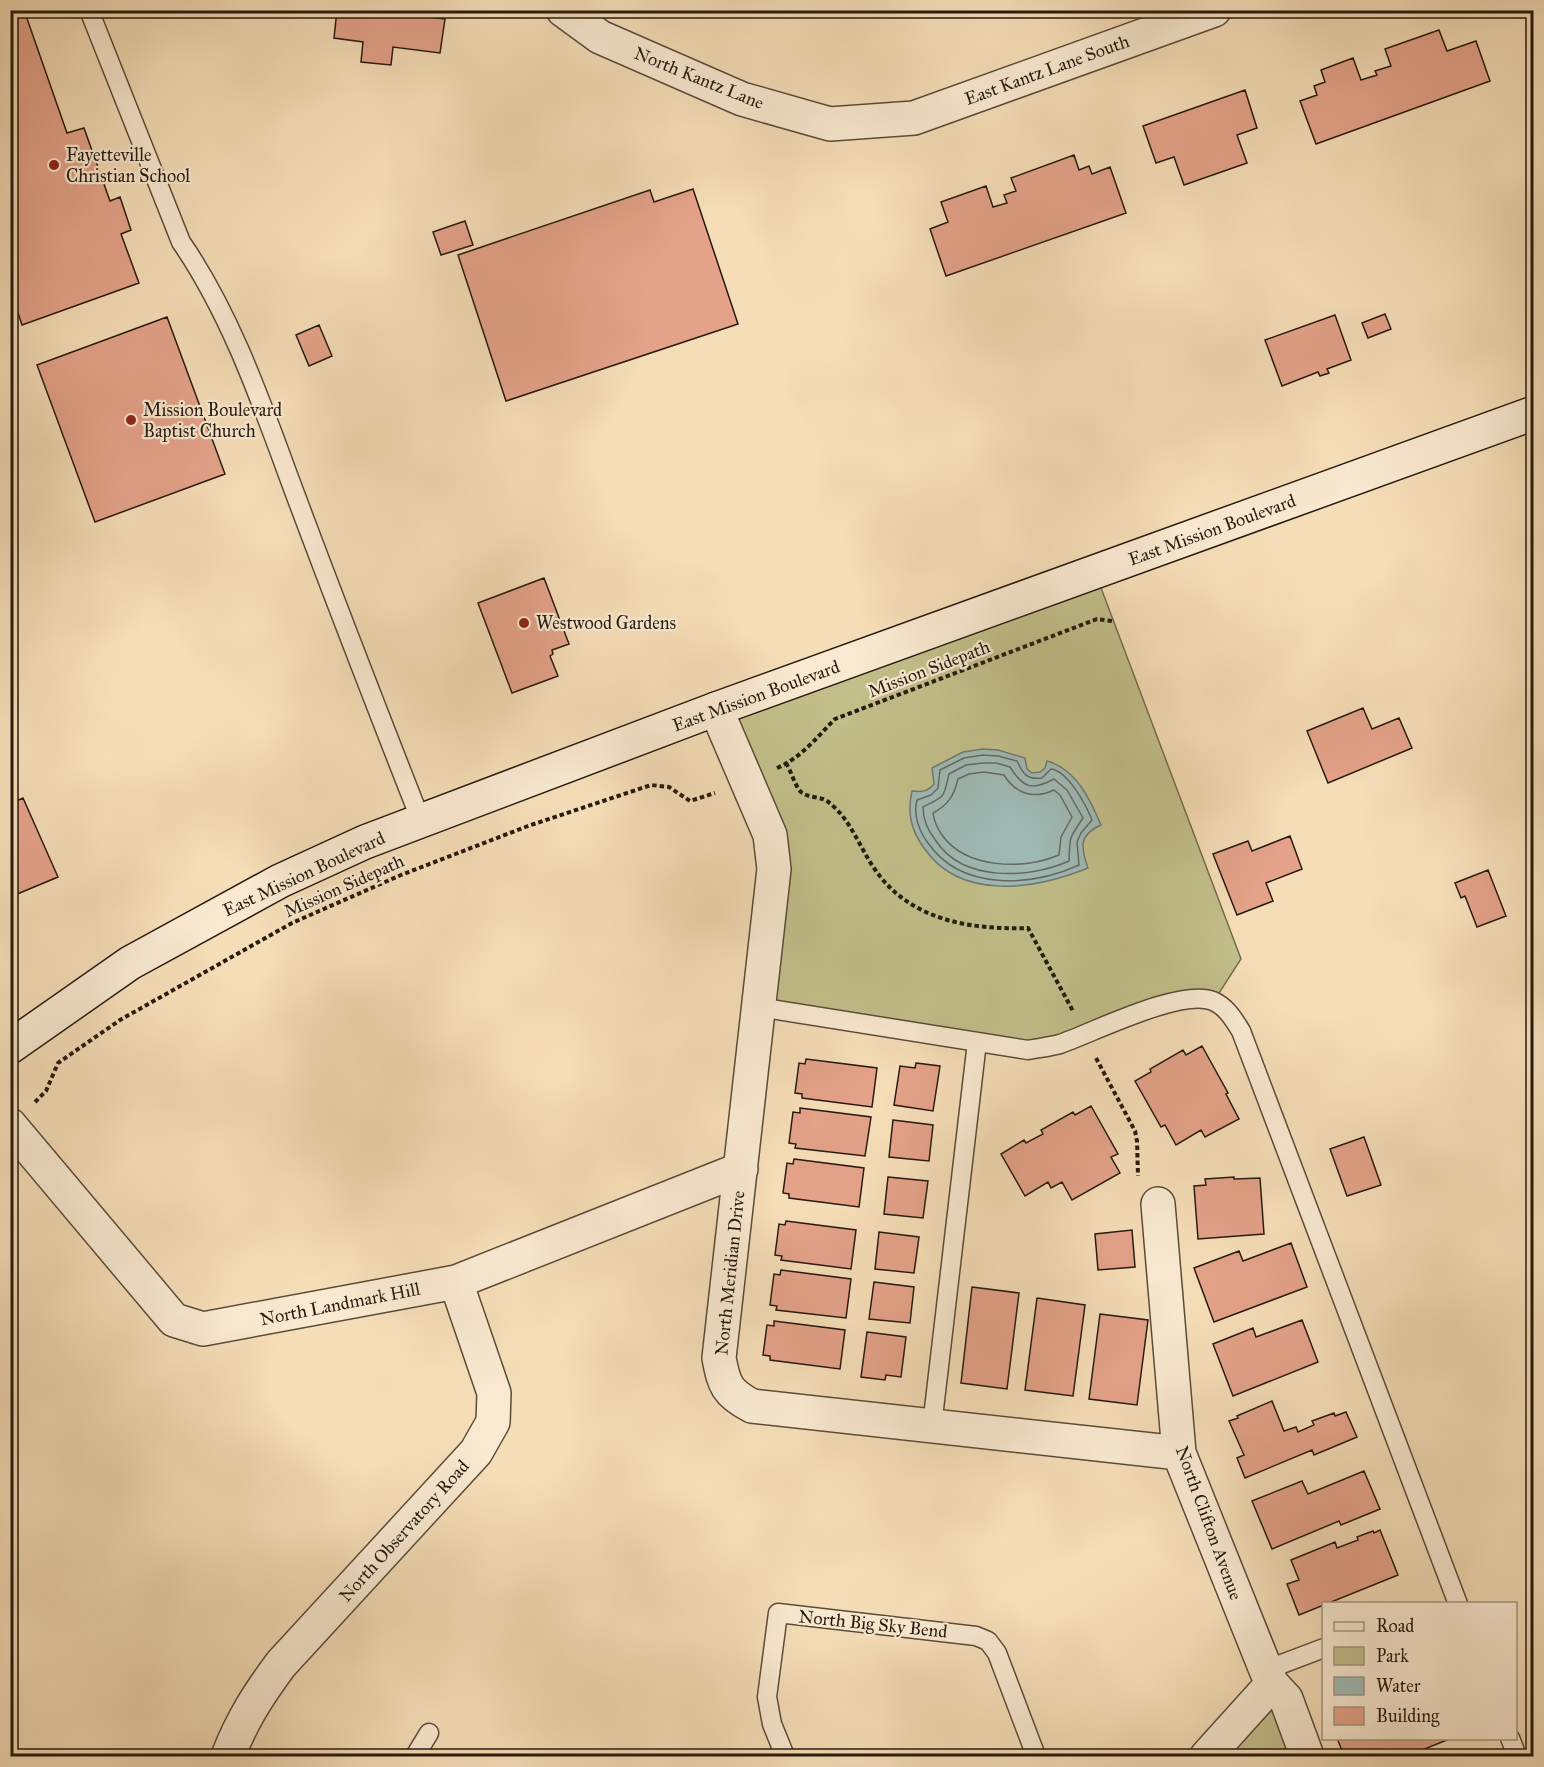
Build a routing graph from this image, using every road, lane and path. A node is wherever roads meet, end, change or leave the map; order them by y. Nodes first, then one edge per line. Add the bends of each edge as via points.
1 (90, 10) edge
2 (563, 10) edge
3 (1214, 10) edge
4 (914, 118) joint
5 (1533, 413) edge
6 (1112, 621) dead end
7 (716, 709) junction
8 (786, 764) junction
9 (769, 771) dead end
10 (714, 793) dead end
11 (422, 821) junction
12 (758, 1007) junction
13 (1086, 1034) junction
14 (977, 1042) junction
15 (10, 1047) edge
16 (19, 1117) edge
17 (741, 1169) junction
18 (1158, 1204) joint
19 (456, 1282) junction
20 (932, 1426) junction
21 (1179, 1453) junction
22 (1452, 1602) edge
23 (1322, 1649) edge
24 (1269, 1677) junction
25 (429, 1733) dead end
26 (1511, 1740) edge
27 (228, 1756) edge
28 (415, 1756) edge
29 (785, 1756) edge
30 (1036, 1756) edge
31 (1207, 1756) edge
32 (1306, 1756) edge
33 (1517, 1756) edge

1 - 11 lane via 181,242 216,300 255,388
2 - 4 street, North Kantz Lane via 600,37 742,99 830,124
3 - 4 street, East Kantz Lane South
5 - 7 street, East Mission Boulevard
6 - 8 path, Mission Sidepath via 1097,620 835,719
7 - 11 street, East Mission Boulevard
7 - 12 street, North Meridian Drive via 770,835 774,869
8 - 9 path, Mission Sidepath
8 - 13 path via 801,792 835,808 879,876 896,894 917,908 962,925 1028,928
10 - 16 path, Mission Sidepath via 690,801 669,788 651,785 506,834 291,923 120,1020 58,1063 46,1091
11 - 15 street, East Mission Boulevard via 280,881 205,921 130,963
12 - 14 lane
12 - 17 street, North Meridian Drive
13 - 14 lane via 1028,1050
13 - 18 path via 1135,1131 1138,1191
13 - 22 lane via 1197,997 1214,1001 1230,1013 1241,1031
14 - 20 lane
16 - 19 street, North Landmark Hill via 174,1320 203,1329
17 - 19 street, North Landmark Hill
17 - 20 street, North Meridian Drive via 719,1358 724,1381 735,1397 752,1406
18 - 21 street, North Clifton Avenue
19 - 27 street, North Observatory Road via 494,1393 493,1422 476,1452 282,1664 256,1698
20 - 21 street, North Meridian Drive
21 - 24 street, North Clifton Avenue
23 - 24 lane
24 - 31 street
24 - 32 street, North Clifton Avenue via 1286,1699
25 - 28 lane
26 - 33 lane
29 - 30 lane, North Big Sky Bend via 766,1697 778,1613 976,1636 988,1641 997,1653

